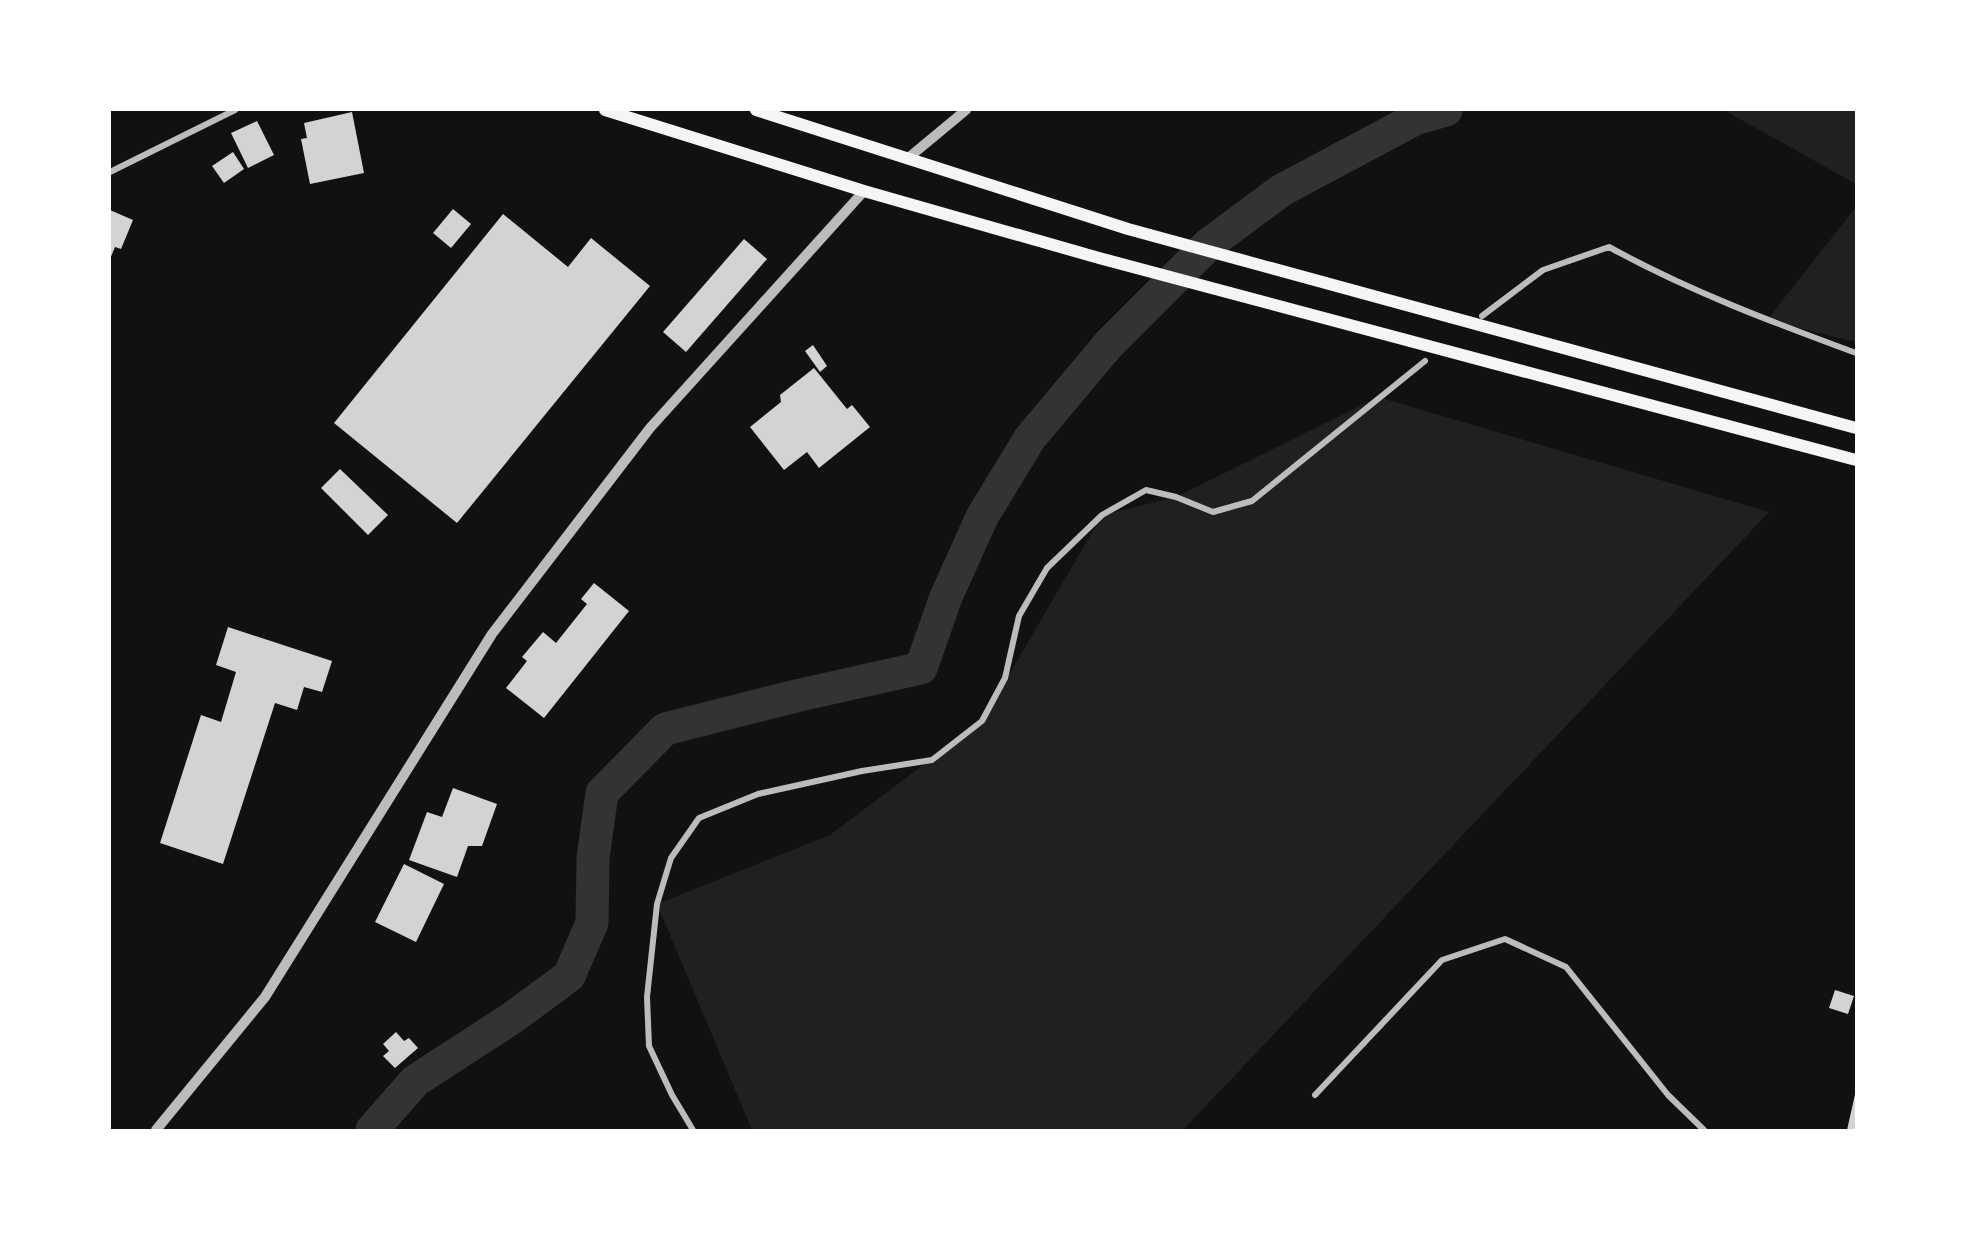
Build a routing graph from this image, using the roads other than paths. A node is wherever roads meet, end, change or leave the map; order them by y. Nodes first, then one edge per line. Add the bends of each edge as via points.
1 (235, 110) edge
2 (605, 110) edge
3 (756, 110) edge
4 (966, 110) edge
5 (907, 159) junction
6 (110, 172) edge
7 (864, 191) junction
8 (1482, 316) dead end
9 (1857, 353) edge
10 (1425, 361) dead end
11 (1857, 428) edge
12 (1857, 460) edge
13 (1315, 1095) dead end
14 (156, 1131) edge
15 (693, 1131) edge
16 (1704, 1131) edge

1 - 6 street
2 - 7 main road
3 - 5 main road
4 - 5 street
5 - 11 main road via 1128,229
7 - 12 main road via 1099,258
7 - 14 street via 650,428 492,634 266,997
8 - 9 street via 1543,270 1610,247 1719,302
10 - 15 street via 1252,501 1214,512 1146,490 1102,515 1047,568 1019,616 1005,678 982,721 932,760 758,794 699,818 671,858 661,893 647,997 649,1046
13 - 16 street via 1442,960 1505,939 1566,967 1668,1095

